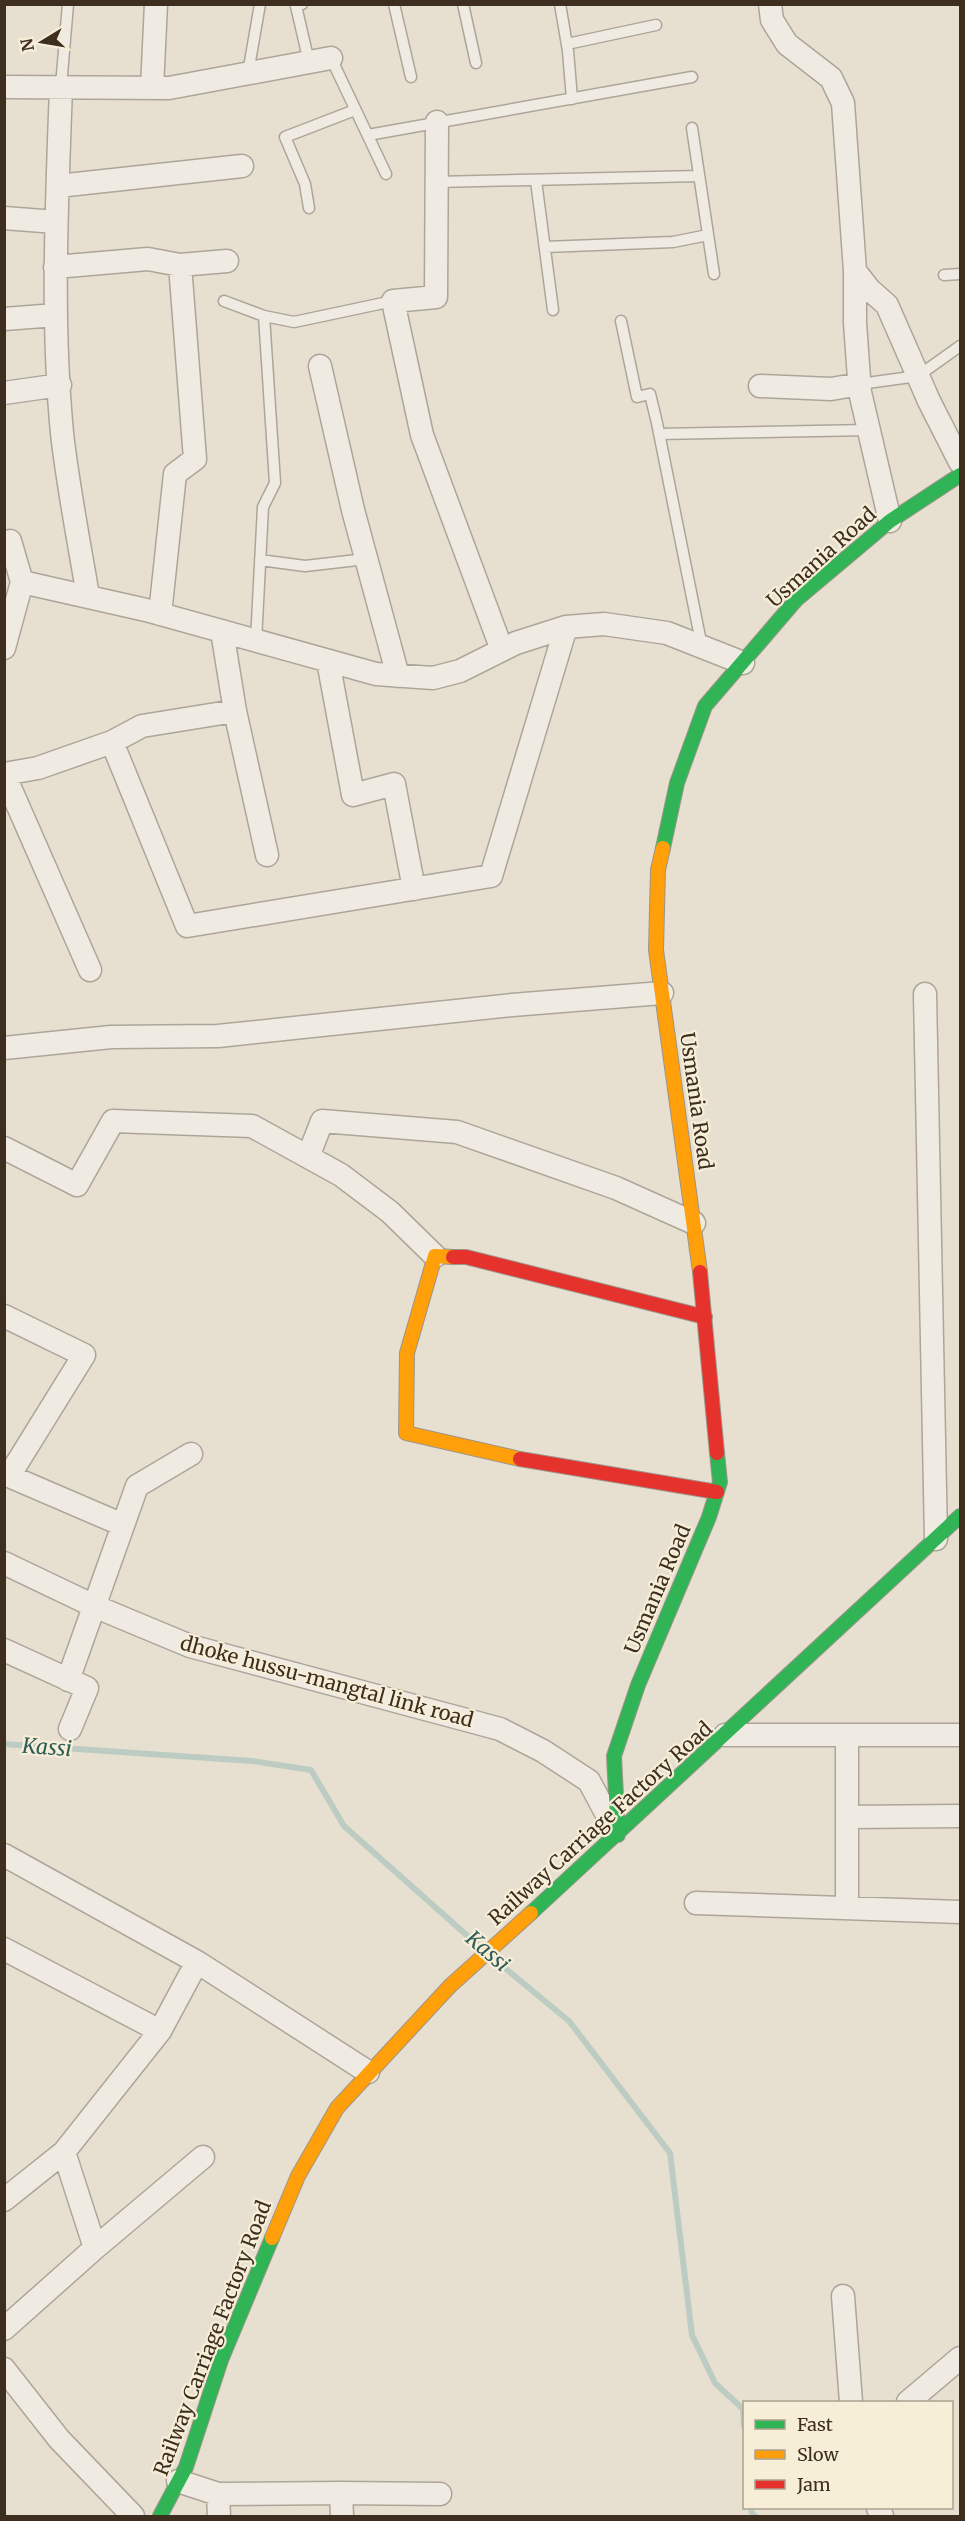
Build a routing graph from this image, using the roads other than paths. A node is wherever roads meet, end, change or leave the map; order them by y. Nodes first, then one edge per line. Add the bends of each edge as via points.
1 (68, 4) edge
2 (156, 4) edge
3 (260, 4) edge
4 (302, 4) edge
5 (394, 4) edge
6 (463, 4) edge
7 (560, 4) edge
8 (770, 4) edge
9 (656, 25) dead end
10 (567, 44) junction
11 (320, 60) junction
12 (476, 63) dead end
13 (248, 73) junction
14 (411, 77) dead end
15 (692, 77) dead end
16 (61, 86) junction
17 (4, 87) edge
18 (152, 88) junction
19 (572, 99) junction
20 (356, 110) junction
21 (437, 122) junction
22 (692, 128) dead end
23 (368, 135) junction
24 (242, 166) dead end
25 (386, 174) dead end
26 (699, 177) junction
27 (536, 180) junction
28 (436, 182) junction
29 (58, 186) junction
30 (309, 208) dead end
31 (4, 218) edge
32 (56, 222) junction
33 (708, 236) junction
34 (545, 247) junction
35 (227, 261) dead end
36 (180, 265) junction
37 (55, 267) junction
38 (855, 272) junction
39 (714, 274) dead end
40 (960, 274) edge
41 (944, 275) dead end
42 (224, 301) dead end
43 (393, 301) junction
44 (553, 310) dead end
45 (56, 315) junction
46 (264, 316) junction
47 (4, 319) edge
48 (621, 321) dead end
49 (960, 346) edge
50 (320, 366) dead end
51 (918, 375) junction
52 (860, 384) junction
53 (60, 386) junction
54 (760, 386) dead end
55 (4, 393) edge
56 (869, 430) junction
57 (659, 434) junction
58 (960, 462) edge
59 (960, 475) edge
60 (890, 521) junction
61 (10, 542) dead end
62 (366, 559) junction
63 (260, 560) junction
64 (22, 582) junction
65 (88, 596) junction
66 (160, 614) junction
67 (566, 627) junction
68 (222, 631) junction
69 (256, 641) junction
70 (702, 647) junction
71 (4, 648) edge
72 (502, 650) junction
73 (328, 661) junction
74 (743, 663) junction
75 (399, 676) junction
76 (235, 711) junction
77 (112, 742) junction
78 (267, 855) dead end
79 (414, 889) junction
80 (90, 970) dead end
81 (662, 993) junction
82 (925, 993) dead end
83 (4, 1048) edge
84 (4, 1148) edge
85 (308, 1157) junction
86 (694, 1223) junction
87 (435, 1256) junction
88 (4, 1317) edge
89 (705, 1317) junction
90 (191, 1454) dead end
91 (7, 1475) edge
92 (717, 1492) junction
93 (960, 1516) edge
94 (123, 1525) junction
95 (936, 1539) junction
96 (4, 1563) edge
97 (94, 1606) junction
98 (4, 1650) edge
99 (68, 1680) junction
100 (70, 1729) dead end
101 (725, 1735) junction
102 (847, 1735) junction
103 (960, 1735) edge
104 (960, 1816) edge
105 (847, 1817) junction
106 (618, 1835) junction
107 (4, 1855) edge
108 (696, 1903) dead end
109 (847, 1908) junction
110 (960, 1912) edge
111 (4, 1949) edge
112 (197, 1962) junction
113 (160, 2031) junction
114 (368, 2072) junction
115 (64, 2152) junction
116 (203, 2157) dead end
117 (4, 2200) edge
118 (94, 2248) junction
119 (843, 2296) dead end
120 (4, 2329) edge
121 (960, 2358) edge
122 (4, 2369) edge
123 (851, 2401) edge
124 (910, 2401) edge
125 (178, 2481) junction
126 (341, 2493) junction
127 (218, 2494) junction
128 (440, 2494) dead end
129 (133, 2517) edge
130 (160, 2517) edge
131 (219, 2517) edge
132 (342, 2517) edge

1 - 16 lane
2 - 18 street
3 - 13 lane
4 - 11 lane via 296,6
5 - 14 lane
6 - 12 lane
7 - 10 lane
8 - 38 street via 772,20 787,44 831,78 843,104
9 - 10 lane
10 - 19 lane
11 - 13 street
11 - 20 lane
13 - 18 street
15 - 19 lane
16 - 17 street
16 - 18 street
16 - 29 street
19 - 21 lane
20 - 23 lane
20 - 30 lane via 285,137 305,184
21 - 23 lane
21 - 28 street
22 - 26 lane
23 - 25 lane
24 - 29 street
26 - 27 lane
26 - 33 lane
27 - 28 lane
27 - 34 lane
28 - 43 street via 436,297
29 - 32 street
31 - 32 street
32 - 37 street
33 - 34 lane via 673,242
33 - 39 lane
34 - 44 lane
35 - 36 street
36 - 37 street via 148,259
36 - 66 street via 195,459 175,474
37 - 45 street
38 - 51 street via 886,305
38 - 52 street
40 - 41 lane
42 - 46 lane
43 - 46 lane via 294,322
43 - 72 street via 422,435
45 - 47 street
45 - 53 street
46 - 63 lane via 275,483 262,507
48 - 57 lane via 637,397 650,394
49 - 51 lane
50 - 62 street
51 - 52 lane
51 - 58 street
52 - 54 street via 831,389
52 - 56 street
53 - 55 street
53 - 65 street via 63,434
56 - 57 lane
56 - 60 street
57 - 70 lane
59 - 60 street, Usmania Road
60 - 74 street, Usmania Road via 796,600
61 - 64 street
62 - 63 lane via 305,566
62 - 75 street
63 - 69 lane
64 - 65 street
64 - 71 street
65 - 66 street
66 - 68 street
67 - 70 street via 604,624 667,633
67 - 72 street
67 - 79 street via 491,876
68 - 69 street
68 - 76 street
69 - 73 street
70 - 74 street
72 - 75 street via 433,678
73 - 75 street
73 - 79 street via 353,795 394,784
74 - 81 street, Usmania Road via 705,706 677,783 658,870 656,950
76 - 77 street via 142,726
76 - 78 street
77 - 79 street via 187,926
77 - 80 street via 38,768 4,774
81 - 83 street via 218,1036 111,1037
81 - 86 street, Usmania Road
82 - 95 street
84 - 85 street via 77,1185 112,1121 252,1126
85 - 86 street via 322,1121 457,1132 616,1188
85 - 87 street via 341,1175 390,1212
86 - 89 street, Usmania Road
87 - 89 street via 466,1257
87 - 92 street via 407,1353 406,1434 537,1463
88 - 91 street via 84,1355
89 - 92 street, Usmania Road via 720,1482
90 - 94 street via 136,1486
91 - 94 street
92 - 106 street, Usmania Road via 638,1685 614,1756
93 - 95 street, Railway Carriage Factory Road
94 - 97 street
95 - 101 street, Railway Carriage Factory Road
96 - 97 street, dhoke hussu-mangtal link road
97 - 99 street
97 - 106 street, dhoke hussu-mangtal link road via 190,1646 500,1729 589,1781
98 - 99 street
99 - 100 street via 87,1688
101 - 102 street
101 - 106 street, Railway Carriage Factory Road
102 - 103 street
102 - 105 street
104 - 105 street
105 - 109 street
106 - 114 street, Railway Carriage Factory Road via 450,1986
107 - 112 street
108 - 109 street
109 - 110 street
111 - 113 street
112 - 113 street
112 - 114 street
113 - 115 street
114 - 125 street, Railway Carriage Factory Road via 337,2108 298,2175 221,2360
115 - 117 street
115 - 118 street
116 - 118 street
118 - 120 street
119 - 123 street
121 - 124 street
122 - 129 street via 59,2439
125 - 127 street
125 - 130 street, Railway Carriage Factory Road
126 - 127 street
126 - 128 street
126 - 132 street
127 - 131 street

